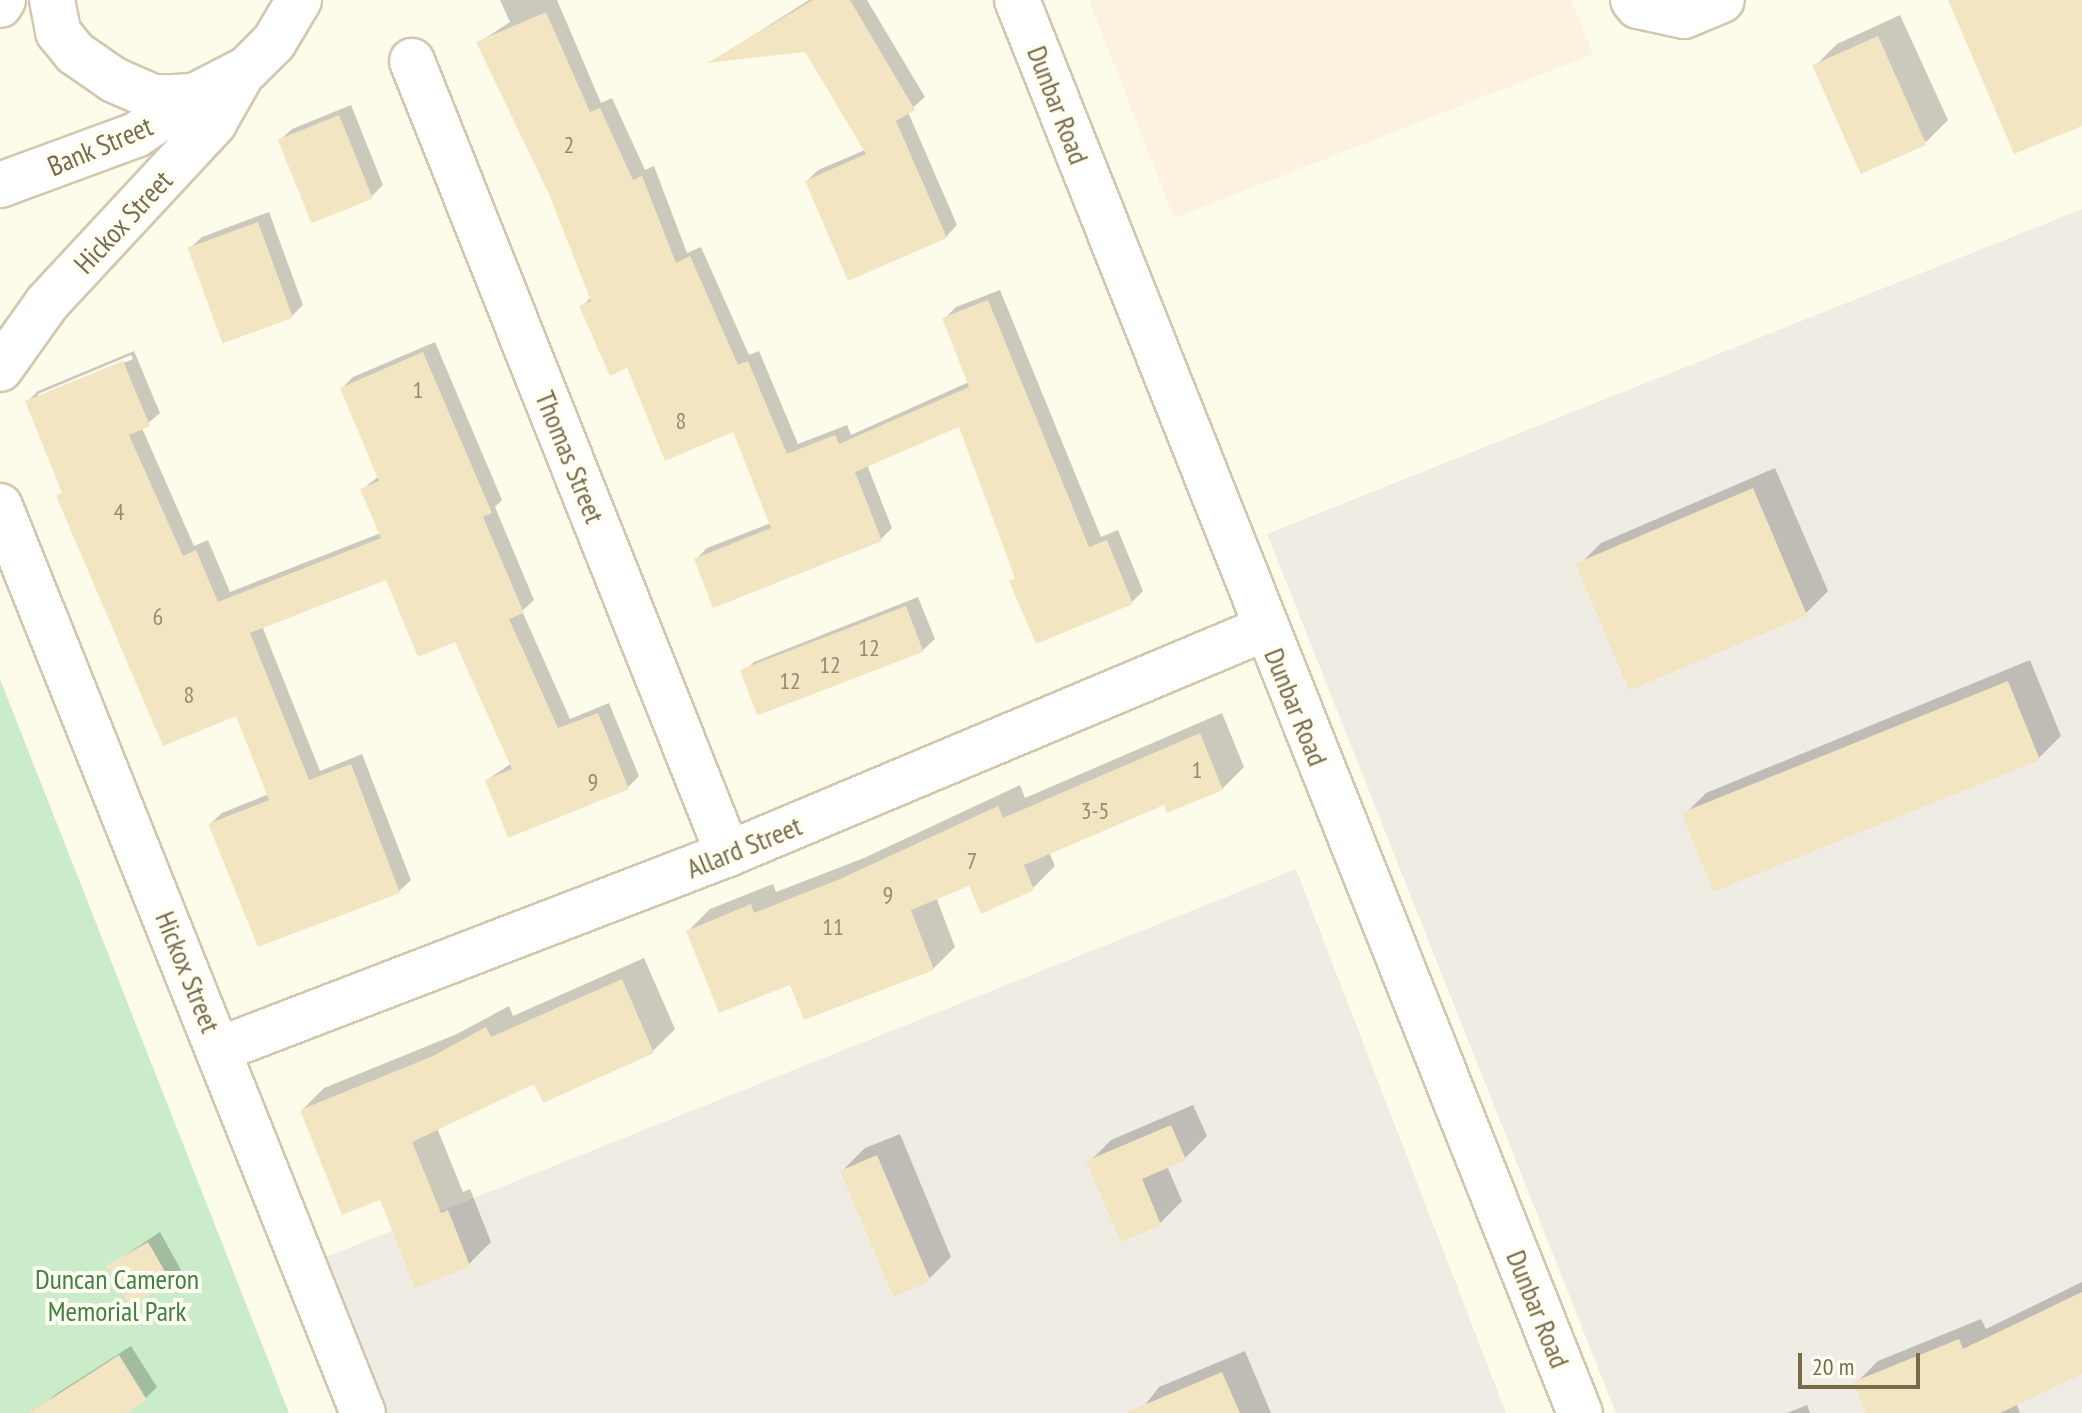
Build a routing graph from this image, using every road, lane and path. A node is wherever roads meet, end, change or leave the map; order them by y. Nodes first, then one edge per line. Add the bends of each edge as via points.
1 (52, 0) edge
2 (299, 0) edge
3 (1017, 0) edge
4 (1722, 0) edge
5 (1636, 3) edge
6 (412, 61) dead end
7 (243, 72) junction
8 (194, 96) junction
9 (0, 185) edge
10 (0, 369) edge
11 (0, 475) edge
12 (6, 518) edge
13 (1264, 629) junction
14 (728, 854) junction
15 (218, 1050) junction
16 (363, 1413) edge
17 (1580, 1413) edge

1 - 8 street via 58,32 75,53 114,80 153,97
2 - 7 street via 274,42
3 - 13 street, Dunbar Road
4 - 5 street via 1684,16
6 - 14 street, Thomas Street
7 - 8 street, Bank Street
7 - 10 street, Hickox Street via 214,123 47,303
8 - 9 street, Bank Street via 136,135
11 - 12 street, Hickox Street
12 - 15 street, Hickox Street
13 - 14 street, Allard Street
13 - 17 street, Dunbar Road
14 - 15 street, Allard Street
15 - 16 street, Hickox Street

